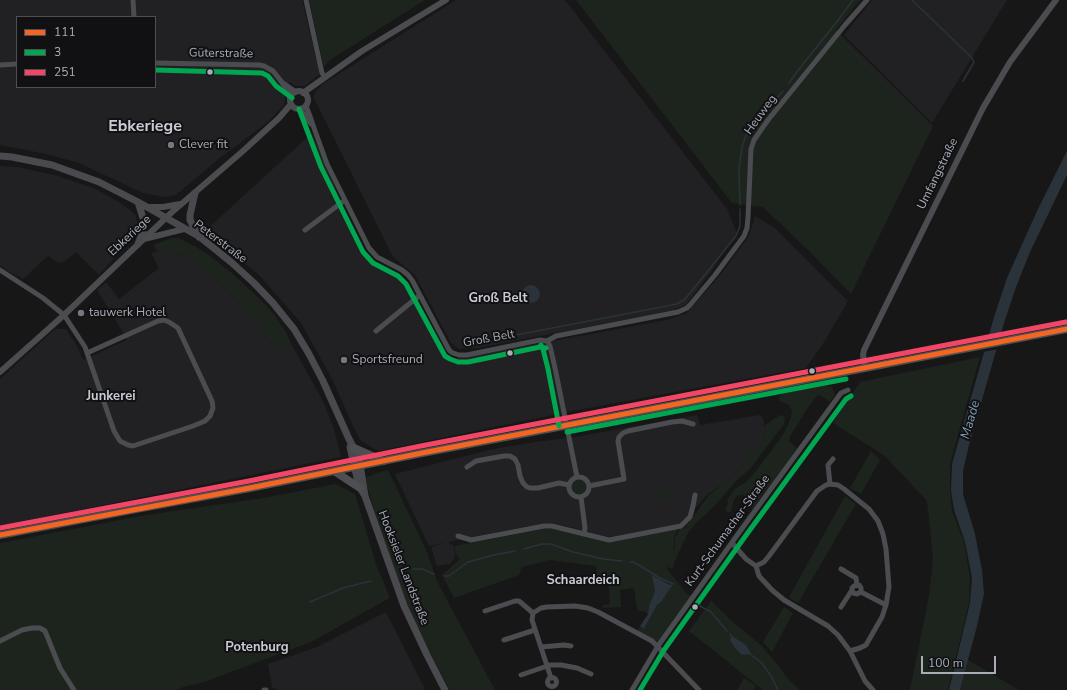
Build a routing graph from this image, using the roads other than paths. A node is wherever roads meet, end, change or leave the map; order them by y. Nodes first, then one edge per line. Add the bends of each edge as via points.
1 (133, 0) edge
2 (306, 0) edge
3 (446, 0) edge
4 (867, 0) edge
5 (1056, 0) edge
6 (134, 16) edge
7 (156, 63) edge
8 (16, 64) edge
9 (0, 65) edge
10 (325, 77) junction
11 (299, 94) junction
12 (298, 107) junction
13 (0, 156) edge
14 (195, 193) junction
15 (345, 200) junction
16 (138, 202) junction
17 (181, 204) junction
18 (148, 208) junction
19 (166, 218) junction
20 (184, 229) junction
21 (305, 230) dead end
22 (200, 238) junction
23 (140, 242) junction
24 (0, 270) edge
25 (420, 295) junction
26 (64, 315) junction
27 (1067, 329) edge
28 (376, 331) dead end
29 (547, 341) junction
30 (88, 353) junction
31 (865, 368) junction
32 (0, 372) edge
33 (848, 390) dead end
34 (693, 424) dead end
35 (566, 425) junction
36 (349, 439) junction
37 (354, 448) junction
38 (833, 459) dead end
39 (384, 461) junction
40 (358, 467) junction
41 (467, 467) dead end
42 (334, 472) junction
43 (577, 477) junction
44 (830, 484) junction
45 (569, 486) junction
46 (589, 486) junction
47 (360, 488) junction
48 (695, 495) dead end
49 (364, 496) junction
50 (581, 498) junction
51 (584, 534) junction
52 (0, 535) edge
53 (458, 536) dead end
54 (732, 543) junction
55 (756, 566) junction
56 (841, 569) dead end
57 (857, 585) junction
58 (852, 590) junction
59 (861, 592) junction
60 (886, 605) junction
61 (841, 607) dead end
62 (486, 611) dead end
63 (534, 612) junction
64 (535, 630) junction
65 (504, 640) dead end
66 (0, 641) edge
67 (571, 646) dead end
68 (658, 646) junction
69 (541, 647) junction
70 (850, 651) junction
71 (547, 666) junction
72 (591, 674) dead end
73 (521, 675) dead end
74 (555, 688) edge
75 (697, 689) edge
76 (74, 690) edge
77 (444, 690) edge
78 (632, 690) edge
79 (873, 690) edge

1 - 6 street
2 - 10 street
3 - 10 street via 362,51
4 - 29 street, Heuweg via 754,140 751,149 748,218 744,236 690,305 678,312 556,336
5 - 31 street, Umfangstraße via 1010,62 982,108 864,350
7 - 11 street, Güterstraße via 264,66
8 - 9 street
10 - 11 street
11 - 12 street via 290,99
11 - 12 street via 308,102
12 - 14 street, Ebkeriege via 279,118
12 - 15 street, Groß Belt via 314,128 327,164
13 - 16 main road, Peterstraße via 39,162 72,171
14 - 17 street, Ebkeriege
14 - 22 main road via 190,220
15 - 21 street
15 - 25 street, Groß Belt via 372,252 402,270 412,280
16 - 18 main road, Peterstraße
16 - 23 main road via 144,224
17 - 18 street
17 - 19 street, Ebkeriege
18 - 19 main road, Peterstraße
19 - 20 main road, Peterstraße
19 - 23 street, Ebkeriege
20 - 22 main road, Peterstraße
20 - 23 street
22 - 36 main road, Peterstraße via 254,283 294,328 323,381
23 - 26 street, Ebkeriege
24 - 26 street
25 - 28 street
25 - 29 street, Groß Belt via 448,348 458,355 540,340
26 - 30 street
26 - 32 street, Ebkeriege
27 - 31 main road
29 - 35 street
30 - 30 street via 114,431 124,444 133,446 193,426 210,416 212,400 178,328 170,322 158,321
31 - 35 main road
33 - 54 street, Kurt-Schumacher-Straße via 841,393
34 - 46 street via 672,422 623,433 618,440 624,479
35 - 39 main road
35 - 43 street
36 - 37 main road, Peterstraße
36 - 40 main road, Peterstraße
37 - 39 main road
37 - 40 main road, Peterstraße via 359,458
38 - 44 street via 828,465
39 - 40 main road
40 - 42 main road
40 - 47 main road, Hooksieler Landstraße
40 - 49 main road, Hooksieler Landstraße
41 - 45 street via 476,461 510,456 515,459 523,483 527,487 538,488 560,483
42 - 47 main road
42 - 52 main road
43 - 45 street via 571,480
43 - 46 street via 586,480
44 - 55 street via 817,490 769,556
44 - 60 street via 838,485 856,498 878,521 886,548 889,587
45 - 50 street via 572,494
46 - 50 street via 588,492
47 - 49 main road, Hooksieler Landstraße
48 - 51 street via 690,517 681,526 609,540
49 - 77 main road, Hooksieler Landstraße via 404,606
50 - 51 street
51 - 53 street via 544,526 471,540
54 - 55 street
54 - 68 street, Kurt-Schumacher-Straße
55 - 70 street via 759,576 772,590 828,626
56 - 57 street via 856,578
57 - 58 street
57 - 59 street via 862,589
58 - 59 street via 857,594
58 - 61 street
59 - 60 street
60 - 70 street via 882,618 866,645
62 - 63 street via 519,601
63 - 64 street via 532,620
63 - 68 street via 541,608 556,606 588,608 628,627
64 - 65 street
64 - 69 street
66 - 76 street via 22,630 40,628 45,631 60,668
67 - 69 street
68 - 75 street
68 - 78 street, Kurt-Schumacher-Straße
69 - 71 street
70 - 79 street
71 - 72 street via 561,664
71 - 73 street
71 - 74 street via 551,678 548,679 548,683

